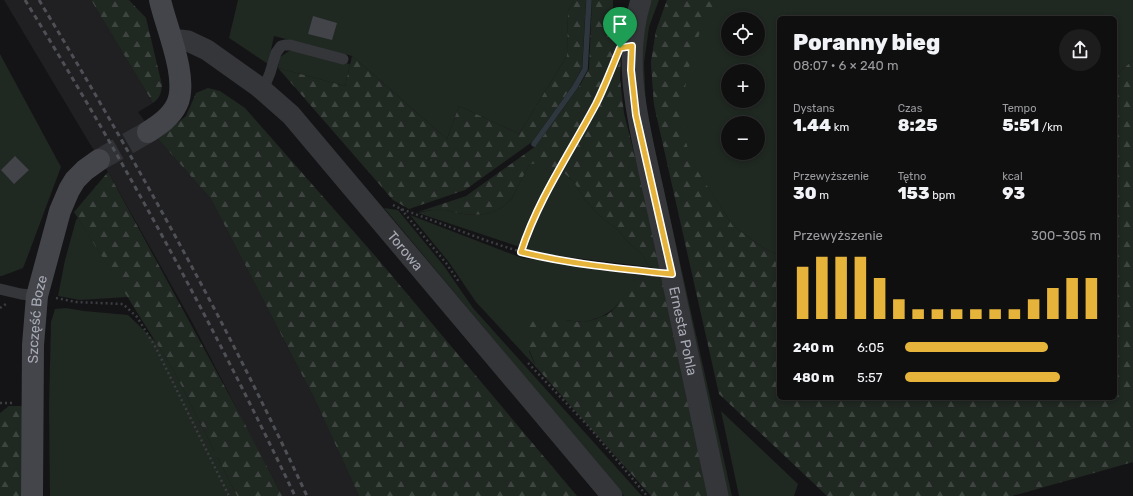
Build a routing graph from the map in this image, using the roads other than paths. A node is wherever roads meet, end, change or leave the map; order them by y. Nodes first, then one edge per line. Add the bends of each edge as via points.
1 (160, 0) edge
2 (641, 0) edge
3 (172, 42) junction
4 (343, 59) dead end
5 (263, 90) junction
6 (148, 132) tunnel mouth
7 (99, 160) tunnel mouth
8 (0, 289) edge
9 (45, 297) junction
10 (32, 496) edge
11 (612, 496) edge
12 (718, 496) edge

1 - 3 street
2 - 12 street, Ernesta Pohla via 632,46 631,70 636,115
3 - 5 street, Torowa via 188,41 207,50
3 - 6 street via 180,77 179,98 167,118
4 - 5 lane via 285,44 276,53
5 - 11 street, Torowa via 292,115
7 - 9 street, Szczęść Boze via 75,180 60,211
8 - 9 lane
9 - 10 street, Szczęść Boze via 33,345

